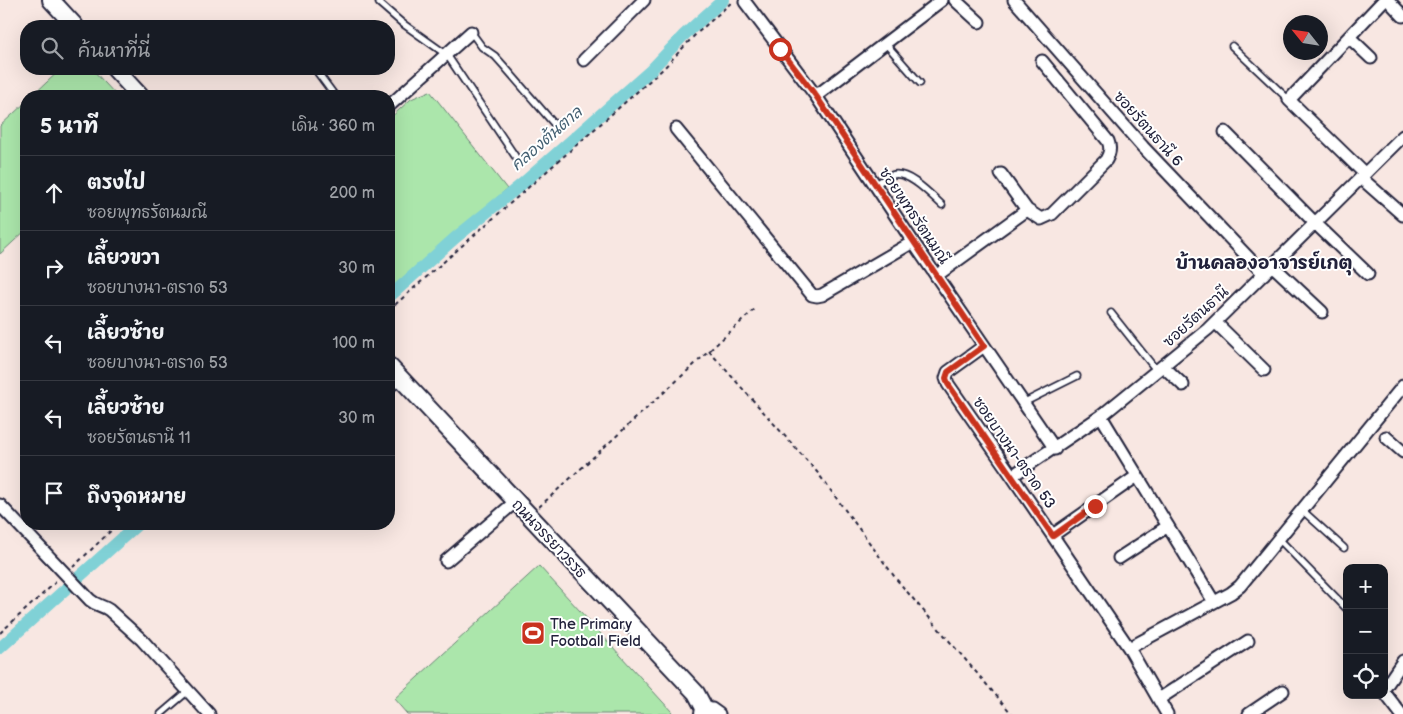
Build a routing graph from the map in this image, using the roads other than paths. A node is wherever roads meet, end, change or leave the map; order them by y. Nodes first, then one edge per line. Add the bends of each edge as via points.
1 (51, 0) edge
2 (379, 0) edge
3 (644, 0) edge
4 (942, 0) edge
5 (955, 0) edge
6 (1014, 0) edge
7 (1384, 0) edge
8 (1388, 0) edge
9 (740, 1) edge
10 (1403, 16) edge
11 (69, 20) edge
12 (979, 22) dead end
13 (472, 32) joint
14 (1349, 37) junction
15 (885, 43) junction
16 (1232, 46) dead end
17 (446, 55) junction
18 (1371, 58) dead end
19 (584, 60) dead end
20 (1042, 61) dead end
21 (120, 75) edge
22 (319, 75) edge
23 (920, 83) dead end
24 (134, 90) edge
25 (331, 90) edge
26 (816, 96) junction
27 (1289, 100) junction
28 (395, 101) edge
29 (555, 125) dead end
30 (676, 129) dead end
31 (1224, 132) dead end
32 (1403, 136) edge
33 (517, 159) dead end
34 (1001, 174) dead end
35 (1363, 176) junction
36 (875, 185) junction
37 (942, 205) dead end
38 (1027, 210) junction
39 (1403, 215) edge
40 (1316, 224) junction
41 (913, 242) junction
42 (1273, 266) junction
43 (1264, 274) junction
44 (1368, 274) dead end
45 (936, 276) junction
46 (1322, 312) dead end
47 (1111, 313) dead end
48 (1216, 322) junction
49 (984, 346) junction
50 (1160, 368) junction
51 (1264, 370) dead end
52 (1077, 376) dead end
53 (395, 380) edge
54 (1183, 385) dead end
55 (1403, 386) edge
56 (1023, 403) junction
57 (1101, 416) junction
58 (1386, 437) dead end
59 (1055, 449) junction
60 (1403, 452) edge
61 (1012, 476) junction
62 (1137, 476) junction
63 (515, 502) junction
64 (0, 505) edge
65 (1302, 510) junction
66 (20, 526) edge
67 (1168, 526) junction
68 (24, 530) edge
69 (1053, 536) junction
70 (1278, 538) junction
71 (1344, 548) dead end
72 (1119, 558) dead end
73 (446, 561) dead end
74 (1214, 602) junction
75 (1343, 605) edge
76 (1248, 642) dead end
77 (1129, 648) junction
78 (1403, 661) edge
79 (1388, 685) edge
80 (188, 691) junction
81 (1283, 691) dead end
82 (1388, 696) edge
83 (1159, 699) junction
84 (708, 712) edge
85 (161, 714) edge
86 (209, 714) edge
87 (1167, 714) edge
88 (1249, 714) edge
89 (1401, 714) edge

1 - 11 main road
2 - 17 lane via 402,23
3 - 19 street
4 - 15 street
5 - 12 street
6 - 43 street, ซอยรัตนธานี 6 via 1143,147
7 - 14 street
8 - 10 street
9 - 26 street, ซอยพุทธรัตนมณี
13 - 17 street
13 - 29 lane via 482,47 495,56
14 - 18 street
14 - 27 street
15 - 23 lane
15 - 26 street
16 - 27 lane
17 - 28 street
17 - 33 lane
20 - 38 street via 1103,133 1111,147 1106,160 1052,214 1041,219
21 - 24 main road
22 - 25 lane
26 - 36 street, ซอยพุทธรัตนมณี
27 - 35 street
30 - 41 street via 812,295 822,295
31 - 40 street
32 - 35 street, ซอยรัตนธานี
34 - 38 street
35 - 39 street
35 - 40 street, ซอยรัตนธานี
36 - 37 lane via 900,174 924,188
36 - 41 street, ซอยพุทธรัตนมณี
38 - 45 street
40 - 42 street, ซอยรัตนธานี
40 - 44 street
41 - 45 street, ซอยพุทธรัตนมณี
42 - 43 street, ซอยรัตนธานี
42 - 46 street
43 - 48 street, ซอยรัตนธานี
45 - 49 street, ซอยพุทธรัตนมณี
47 - 50 lane
48 - 50 street, ซอยรัตนธานี
48 - 51 street
49 - 56 street, ซอยพุทธรัตนมณี
49 - 61 street, ซอยบางนา-ตราด 53 via 948,372 946,378
50 - 54 street
50 - 57 street, ซอยรัตนธานี
52 - 56 lane
53 - 63 main road, ถนนจรรยาวรรธ
55 - 65 street
56 - 59 street, ซอยพุทธรัตนมณี
57 - 59 street, ซอยรัตนธานี
57 - 62 street
58 - 60 street
59 - 61 street, ซอยรัตนธานี
61 - 69 street, ซอยบางนา-ตราด 53
62 - 67 street
62 - 69 street
63 - 73 street
63 - 84 main road, ถนนจรรยาวรรธ via 696,693
64 - 66 street
65 - 70 street
65 - 71 lane
67 - 72 street
67 - 74 street
68 - 80 street via 90,600 109,610 142,640
69 - 77 street, ซอยบางนา-ตราด 53
70 - 74 street via 1240,586
70 - 75 lane
74 - 77 street
76 - 83 street
77 - 83 street, ซอยบางนา-ตราด 53
78 - 79 street
80 - 85 lane
80 - 86 street
81 - 88 street
82 - 89 street
83 - 87 street, ซอยบางนา-ตราด 53

